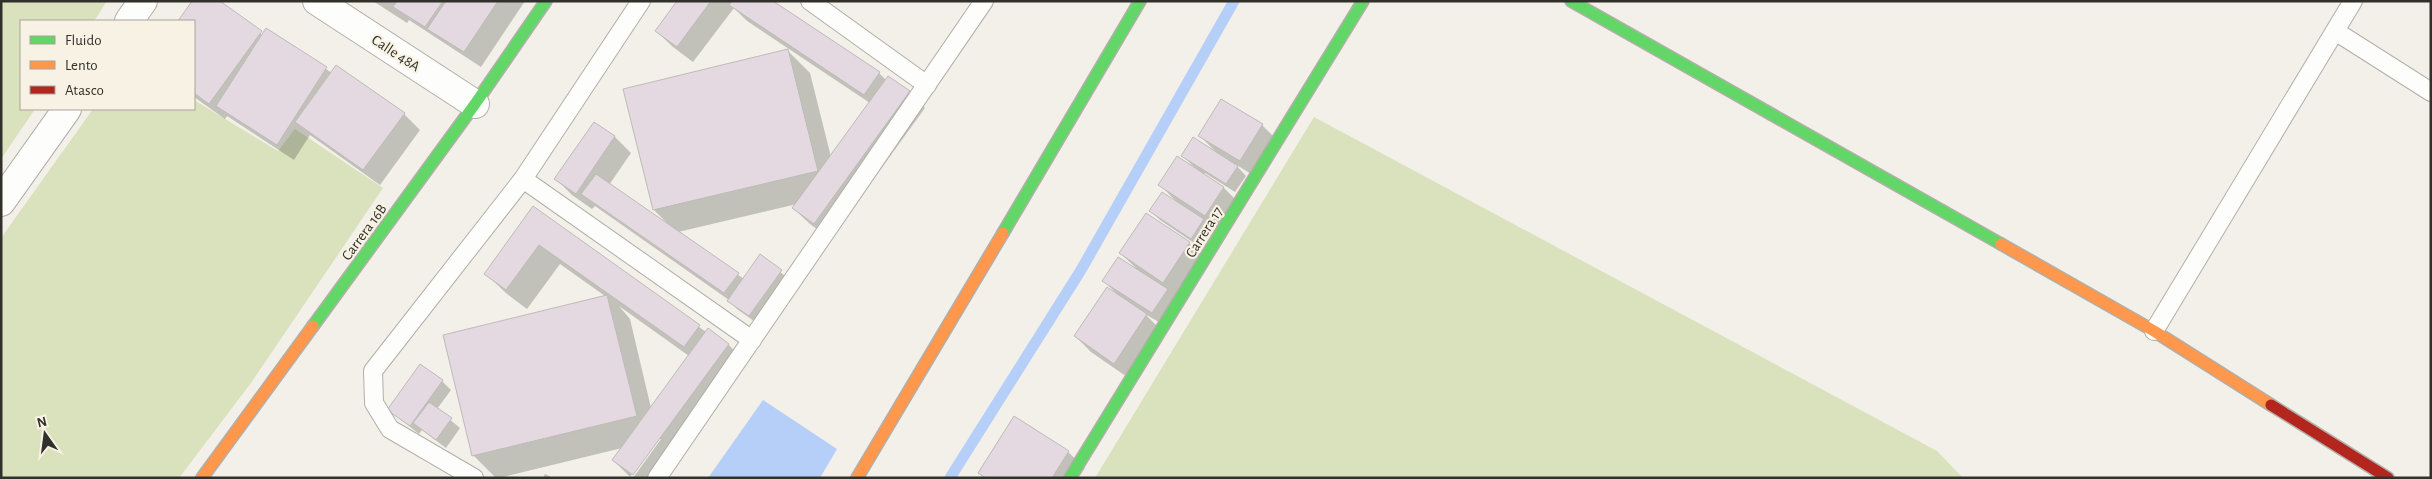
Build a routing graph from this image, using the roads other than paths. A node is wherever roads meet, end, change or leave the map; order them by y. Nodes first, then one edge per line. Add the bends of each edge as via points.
1 (143, 1) edge
2 (317, 1) edge
3 (546, 1) edge
4 (641, 1) edge
5 (810, 1) edge
6 (984, 1) edge
7 (1140, 1) edge
8 (1363, 1) edge
9 (1571, 1) edge
10 (2353, 1) edge
11 (130, 20) edge
12 (2335, 31) junction
13 (928, 85) junction
14 (2431, 92) edge
15 (475, 104) junction
16 (66, 110) edge
17 (522, 179) junction
18 (1, 202) edge
19 (2154, 331) junction
20 (752, 340) junction
21 (202, 478) edge
22 (474, 478) edge
23 (657, 478) edge
24 (857, 478) edge
25 (1070, 478) edge
26 (2388, 478) edge

1 - 11 street
2 - 15 street, Calle 48A
3 - 15 street, Carrera 16B
4 - 17 lane
5 - 13 lane
6 - 13 lane
7 - 24 street
8 - 25 street, Carrera 17
9 - 19 street
10 - 12 lane
12 - 14 lane
12 - 19 lane
13 - 20 lane
15 - 21 street, Carrera 16B
16 - 18 street
17 - 20 lane
17 - 22 lane via 373,371 374,403 390,429
19 - 26 street
20 - 23 lane

